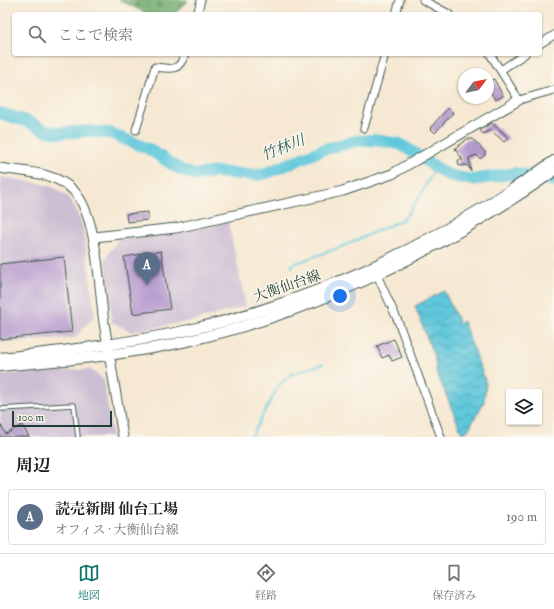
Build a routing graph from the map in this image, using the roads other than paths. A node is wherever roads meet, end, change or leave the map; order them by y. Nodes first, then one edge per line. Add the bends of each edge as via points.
1 (201, 0) edge
2 (400, 0) edge
3 (423, 0) edge
4 (198, 12) edge
5 (397, 12) edge
6 (446, 12) edge
7 (554, 34) edge
8 (542, 43) edge
9 (184, 56) edge
10 (384, 56) edge
11 (491, 56) edge
12 (522, 56) edge
13 (501, 70) junction
14 (554, 90) edge
15 (520, 100) junction
16 (364, 128) dead end
17 (136, 130) dead end
18 (552, 165) edge
19 (0, 168) edge
20 (94, 237) junction
21 (377, 275) junction
22 (109, 350) junction
23 (0, 358) edge
24 (0, 366) edge
25 (0, 409) edge
26 (78, 437) edge
27 (123, 437) edge
28 (441, 437) edge

1 - 4 street
2 - 5 street
3 - 6 street
7 - 8 street
9 - 17 street via 177,67 155,67
10 - 16 street
11 - 13 street
12 - 13 street
13 - 15 street
14 - 15 street
15 - 20 street via 382,179 343,191 176,228
18 - 21 main road, 大衡仙台線 via 527,190 448,239
18 - 22 main road, 大衡仙台線 via 441,233 365,271 308,295 190,330
19 - 20 street via 57,179 65,184 74,191 84,206
20 - 22 street
21 - 22 main road, 大衡仙台線 via 298,309 192,340
21 - 28 street via 398,321
22 - 23 main road, 大衡仙台線
22 - 24 main road, 大衡仙台線
22 - 27 street
25 - 26 lane via 74,405

